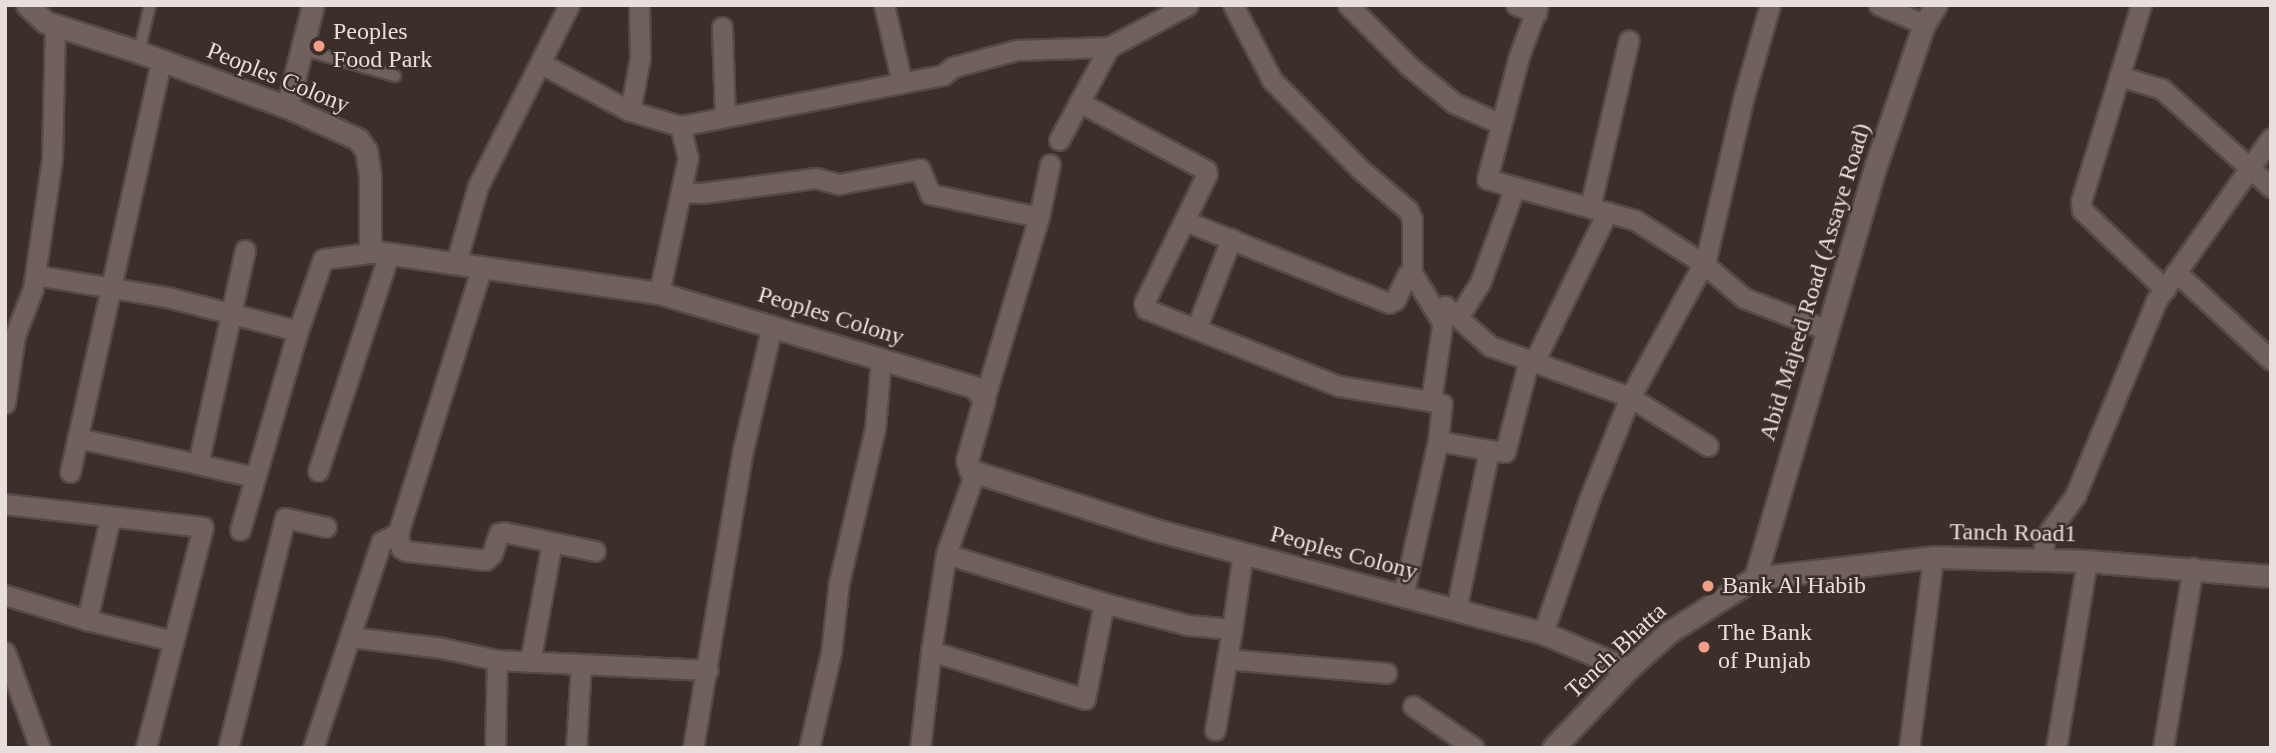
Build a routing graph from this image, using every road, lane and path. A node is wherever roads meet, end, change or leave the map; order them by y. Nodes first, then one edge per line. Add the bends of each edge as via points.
1 (27, 5) edge
2 (150, 5) edge
3 (313, 5) edge
4 (569, 5) edge
5 (639, 5) edge
6 (884, 5) edge
7 (1188, 5) edge
8 (1233, 5) edge
9 (1348, 5) edge
10 (1516, 5) edge
11 (1770, 5) edge
12 (1879, 5) edge
13 (1936, 5) edge
14 (2141, 5) edge
15 (1537, 9) edge
16 (1923, 24) junction
17 (55, 26) junction
18 (722, 27) dead end
19 (1629, 40) dead end
20 (1108, 47) junction
21 (300, 49) junction
22 (139, 52) junction
23 (161, 60) junction
24 (541, 63) junction
25 (395, 76) dead end
26 (2119, 76) junction
27 (902, 83) junction
28 (1079, 102) junction
29 (287, 107) junction
30 (630, 111) junction
31 (725, 117) junction
32 (1502, 124) junction
33 (680, 126) junction
34 (2271, 138) edge
35 (1059, 139) dead end
36 (1050, 164) dead end
37 (2251, 168) junction
38 (1515, 187) junction
39 (2271, 187) edge
40 (681, 192) junction
41 (1599, 210) junction
42 (1039, 217) junction
43 (1185, 221) junction
44 (1231, 239) junction
45 (245, 250) dead end
46 (384, 253) junction
47 (456, 263) junction
48 (1704, 264) junction
49 (482, 267) junction
50 (2176, 272) junction
51 (1412, 273) junction
52 (35, 275) junction
53 (111, 287) junction
54 (2165, 289) junction
55 (659, 293) junction
56 (233, 315) junction
57 (1450, 320) junction
58 (772, 325) junction
59 (1196, 329) junction
60 (1827, 330) junction
61 (298, 331) junction
62 (881, 359) junction
63 (2271, 360) edge
64 (1532, 361) junction
65 (1630, 397) junction
66 (984, 400) junction
67 (1431, 401) junction
68 (5, 403) edge
69 (77, 438) junction
70 (1438, 441) junction
71 (1708, 446) dead end
72 (1489, 450) junction
73 (198, 464) junction
74 (318, 471) dead end
75 (70, 472) dead end
76 (975, 472) junction
77 (254, 477) junction
78 (5, 504) edge
79 (110, 518) junction
80 (326, 527) dead end
81 (240, 530) dead end
82 (398, 533) junction
83 (551, 542) junction
84 (595, 551) dead end
85 (1243, 553) junction
86 (946, 554) junction
87 (1933, 557) junction
88 (2042, 560) junction
89 (2087, 561) junction
90 (2193, 567) junction
91 (2271, 576) edge
92 (1755, 579) junction
93 (5, 595) edge
94 (1403, 596) junction
95 (1104, 603) junction
96 (1456, 610) junction
97 (87, 620) junction
98 (1232, 629) junction
99 (1543, 633) junction
100 (351, 637) junction
101 (174, 641) junction
102 (931, 651) junction
103 (5, 652) edge
104 (1227, 659) junction
105 (497, 660) junction
106 (530, 662) junction
107 (581, 664) junction
108 (1628, 669) junction
109 (708, 670) junction
110 (1385, 673) dead end
111 (1413, 706) dead end
112 (1215, 730) dead end
113 (40, 748) edge
114 (146, 748) edge
115 (228, 748) edge
116 (313, 748) edge
117 (495, 748) edge
118 (576, 748) edge
119 (693, 748) edge
120 (809, 748) edge
121 (920, 748) edge
122 (1474, 748) edge
123 (1553, 748) edge
124 (1909, 748) edge
125 (2056, 748) edge
126 (2163, 748) edge

1 - 17 street, Peoples Colony
2 - 22 lane
3 - 21 street
4 - 24 street
5 - 30 street via 640,58
6 - 27 street
7 - 20 street
8 - 51 street via 1272,80 1360,169 1408,210
9 - 32 street via 1454,103
10 - 15 street
11 - 48 street
12 - 16 street
13 - 16 street, Abid Majeed Road (Assaye Road)
14 - 26 street
15 - 32 street via 1519,56
16 - 60 street, Abid Majeed Road (Assaye Road)
17 - 22 street, Peoples Colony
17 - 52 street via 52,158
18 - 31 street
19 - 41 street
20 - 27 street via 1017,50 954,67 943,75
20 - 28 street
21 - 25 lane
21 - 29 street
22 - 23 street, Peoples Colony
23 - 29 street, Peoples Colony
23 - 53 street
24 - 30 street
24 - 47 street via 478,186
26 - 37 street via 2162,89
26 - 54 street via 2083,191 2082,210
27 - 31 street
28 - 35 street
28 - 43 street via 1206,170
29 - 46 street, Peoples Colony via 358,139 366,150 370,241 372,249
30 - 33 street
31 - 33 street
32 - 38 street via 1487,179
33 - 40 street via 688,158
34 - 37 street
36 - 42 street
37 - 39 street
37 - 50 street
38 - 41 street
38 - 57 street via 1480,283
40 - 42 street via 816,177 839,184 920,169 930,194
40 - 55 street
41 - 48 street via 1635,220
41 - 64 street
42 - 66 street
43 - 44 street
43 - 59 street via 1143,306
44 - 51 street via 1389,303
44 - 59 street
45 - 56 street
46 - 47 street, Peoples Colony
46 - 61 street via 323,259
46 - 74 street
47 - 49 street, Peoples Colony
48 - 60 street via 1744,298
48 - 65 street
49 - 55 street, Peoples Colony
49 - 82 street
50 - 54 street
50 - 63 street
51 - 57 street
52 - 53 street
52 - 68 street via 15,335
53 - 56 street
53 - 69 street
54 - 88 street via 2075,496 2048,531
55 - 58 street, Peoples Colony
56 - 61 street
56 - 73 street
57 - 64 street via 1490,346
57 - 67 street
58 - 62 street, Peoples Colony
58 - 109 street via 743,450
59 - 67 street via 1339,386
60 - 92 street, Abid Majeed Road (Assaye Road)
61 - 77 street
62 - 66 street, Peoples Colony via 974,387
62 - 120 street via 875,429 839,582 831,653
64 - 65 street
64 - 72 street via 1505,452
65 - 71 street
65 - 99 street
66 - 76 street via 967,460
67 - 70 street via 1442,404
69 - 73 street
69 - 75 street
70 - 72 street
70 - 94 street
72 - 96 street
73 - 77 street
76 - 85 street, Peoples Colony
76 - 86 street
77 - 81 street
78 - 79 street
79 - 97 street
79 - 101 street via 203,527
80 - 115 street via 285,518
82 - 83 street via 406,551 485,560 499,533
82 - 100 street via 381,542
83 - 84 street
83 - 106 street
85 - 94 street, Peoples Colony
85 - 98 street
86 - 95 street
86 - 102 street
87 - 88 street, Tanch Road1
87 - 92 street, Tanch Road1
87 - 124 street
88 - 89 street, Tanch Road1
89 - 90 street, Tanch Road1
89 - 125 street
90 - 91 street, Tanch Road1
90 - 126 street
92 - 108 street, Tench Bhatta via 1669,632
93 - 97 street
94 - 96 street, Peoples Colony
95 - 98 street via 1188,625
95 - 102 street via 1085,699
96 - 99 street, Peoples Colony
97 - 101 street
98 - 104 street
99 - 108 street, Peoples Colony
100 - 105 street
100 - 116 street
101 - 114 street
102 - 121 street
103 - 113 street
104 - 110 street
104 - 112 street
105 - 106 street
105 - 117 street
106 - 107 street
107 - 109 street
107 - 118 street
108 - 123 street, Tench Bhatta
109 - 119 street
111 - 122 street

